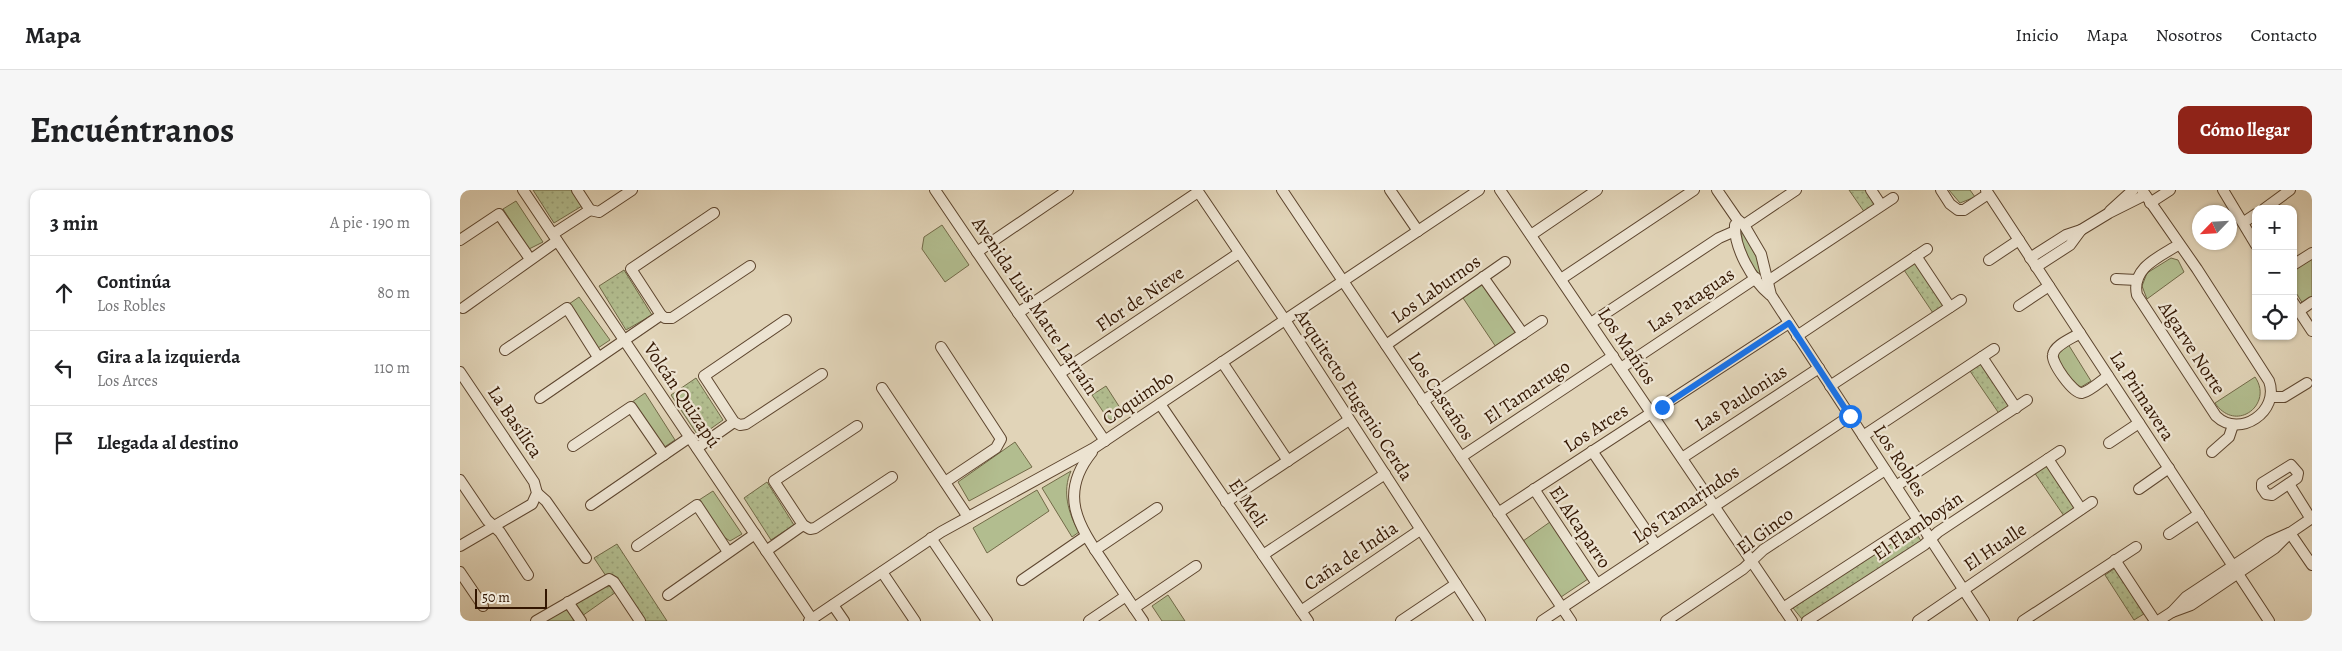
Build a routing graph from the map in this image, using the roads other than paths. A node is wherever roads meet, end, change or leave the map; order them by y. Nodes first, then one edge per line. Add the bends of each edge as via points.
1 (523, 190) edge
2 (577, 190) edge
3 (632, 190) edge
4 (936, 190) edge
5 (1068, 190) edge
6 (1282, 190) edge
7 (1390, 190) edge
8 (1479, 190) edge
9 (1500, 190) edge
10 (1597, 190) edge
11 (1694, 190) edge
12 (1717, 190) edge
13 (1796, 190) edge
14 (1871, 190) edge
15 (1941, 190) edge
16 (2133, 190) edge
17 (2170, 190) edge
18 (2223, 190) edge
19 (2290, 190) edge
20 (1197, 191) edge
21 (1987, 192) edge
22 (2146, 196) edge
23 (1893, 198) dead end
24 (2269, 205) edge
25 (1881, 206) junction
26 (590, 210) junction
27 (714, 213) dead end
28 (2109, 213) junction
29 (2252, 217) edge
30 (2244, 222) junction
31 (1738, 225) junction
32 (2081, 230) junction
33 (1418, 231) junction
34 (1530, 235) junction
35 (2252, 237) edge
36 (555, 238) junction
37 (460, 240) edge
38 (2019, 240) junction
39 (2178, 245) junction
40 (1927, 249) dead end
41 (977, 252) junction
42 (1240, 253) junction
43 (2312, 253) edge
44 (1916, 256) junction
45 (2030, 258) junction
46 (530, 259) junction
47 (1989, 260) dead end
48 (1505, 262) dead end
49 (2297, 262) edge
50 (750, 266) dead end
51 (2036, 267) junction
52 (1483, 277) junction
53 (1756, 278) junction
54 (1560, 279) junction
55 (1768, 280) junction
56 (2116, 280) dead end
57 (2137, 280) junction
58 (1343, 281) junction
59 (2049, 286) junction
60 (1771, 295) junction
61 (1961, 300) dead end
62 (2312, 302) edge
63 (2018, 306) dead end
64 (2297, 306) edge
65 (1950, 307) junction
66 (463, 308) dead end
67 (2297, 308) edge
68 (1018, 313) junction
69 (661, 315) junction
70 (786, 320) dead end
71 (1285, 320) junction
72 (1542, 321) dead end
73 (1590, 323) junction
74 (1789, 323) junction
75 (2312, 331) edge
76 (2080, 333) junction
77 (1522, 334) junction
78 (1797, 336) junction
79 (624, 340) junction
80 (1386, 345) junction
81 (941, 348) dead end
82 (1994, 349) dead end
83 (505, 350) dead end
84 (1613, 356) junction
85 (598, 357) junction
86 (1982, 357) junction
87 (1222, 362) junction
88 (1621, 368) junction
89 (1819, 368) junction
90 (460, 372) edge
91 (822, 374) dead end
92 (1060, 374) junction
93 (2108, 376) junction
94 (2307, 383) dead end
95 (1830, 386) junction
96 (882, 388) dead end
97 (2272, 396) junction
98 (540, 398) dead end
99 (2027, 400) dead end
100 (1423, 401) junction
101 (1160, 404) junction
102 (2016, 408) junction
103 (1652, 413) junction
104 (1850, 416) junction
105 (1349, 420) junction
106 (734, 422) junction
107 (2139, 423) junction
108 (2233, 425) junction
109 (857, 426) dead end
110 (1863, 436) junction
111 (690, 437) junction
112 (1105, 441) junction
113 (2109, 443) dead end
114 (573, 446) dead end
115 (697, 448) junction
116 (1094, 448) junction
117 (1592, 451) junction
118 (2060, 451) dead end
119 (2212, 452) dead end
120 (664, 455) junction
121 (1461, 457) junction
122 (1682, 458) junction
123 (2048, 459) junction
124 (1288, 461) junction
125 (2169, 468) junction
126 (1885, 470) junction
127 (1384, 474) junction
128 (892, 478) dead end
129 (460, 480) edge
130 (945, 482) junction
131 (2288, 484) dead end
132 (1896, 486) junction
133 (2139, 489) dead end
134 (1534, 490) junction
135 (537, 493) junction
136 (1226, 502) junction
137 (2092, 502) dead end
138 (592, 505) dead end
139 (1715, 506) junction
140 (1157, 508) dead end
141 (2081, 509) junction
142 (1498, 513) junction
143 (2199, 514) junction
144 (968, 517) junction
145 (2312, 518) edge
146 (1918, 520) junction
147 (803, 525) junction
148 (494, 526) junction
149 (1420, 530) junction
150 (2290, 533) junction
151 (755, 534) junction
152 (2169, 534) dead end
153 (1086, 536) junction
154 (931, 538) junction
155 (1930, 539) junction
156 (1656, 545) junction
157 (460, 546) edge
158 (637, 546) dead end
159 (2136, 546) dead end
160 (1095, 550) junction
161 (766, 551) junction
162 (728, 552) junction
163 (1263, 555) junction
164 (586, 558) dead end
165 (2115, 560) junction
166 (1752, 561) junction
167 (2312, 565) edge
168 (1196, 566) dead end
169 (2235, 569) junction
170 (460, 572) edge
171 (882, 572) junction
172 (528, 575) dead end
173 (1022, 580) dead end
174 (1456, 584) junction
175 (1598, 584) junction
176 (1963, 590) junction
177 (668, 595) dead end
178 (1126, 596) junction
179 (568, 602) junction
180 (832, 605) junction
181 (483, 606) dead end
182 (1134, 608) junction
183 (1562, 608) junction
184 (1301, 611) junction
185 (1787, 617) edge
186 (810, 620) edge
187 (536, 621) edge
188 (581, 621) edge
189 (640, 621) edge
190 (844, 621) edge
191 (915, 621) edge
192 (987, 621) edge
193 (1088, 621) edge
194 (1143, 621) edge
195 (1308, 621) edge
196 (1401, 621) edge
197 (1480, 621) edge
198 (1542, 621) edge
199 (1570, 621) edge
200 (1666, 621) edge
201 (1807, 621) edge
202 (1918, 621) edge
203 (1984, 621) edge
204 (2023, 621) edge
205 (2157, 621) edge
206 (2269, 621) edge

1 - 36 street, Volcán Quizapú
2 - 26 street
3 - 26 street via 599,212
4 - 41 street, Avenida Luis Matte Larraín
5 - 41 street
6 - 58 street, Los Castaños
7 - 33 street
8 - 33 street, Coquimbo
9 - 34 street, Los Mañíos
10 - 34 street
11 - 54 street
12 - 31 street, Los Robles
13 - 31 street
14 - 25 street
15 - 21 street via 1958,210 1964,210
16 - 28 street
17 - 22 street
18 - 30 street
19 - 24 street
20 - 42 street, Arquitecto Eugenio Cerda
20 - 68 street
21 - 38 street, La Primavera
22 - 28 street
22 - 39 street
23 - 25 street
25 - 55 street
26 - 36 street
27 - 69 street via 631,269
28 - 32 street
29 - 30 street
30 - 35 street
31 - 53 street, Los Robles via 1740,250
31 - 55 street, Los Robles via 1761,254
31 - 73 street
32 - 45 street via 2066,235
32 - 51 street via 2070,244
33 - 58 street, Coquimbo
34 - 54 street, Los Mañíos
36 - 46 street
36 - 79 street, Volcán Quizapú
37 - 46 street via 499,214
38 - 45 street, La Primavera
38 - 47 street
39 - 57 street via 2144,267
39 - 97 street via 2266,376
40 - 44 street
41 - 68 street, Avenida Luis Matte Larraín
42 - 71 street, Arquitecto Eugenio Cerda
42 - 92 street, Flor de Nieve
43 - 49 street
44 - 65 street
44 - 78 street
45 - 51 street, La Primavera
46 - 66 street
48 - 52 street, Los Laburnos
50 - 69 street via 672,318
51 - 59 street, La Primavera
52 - 77 street
52 - 80 street, Los Laburnos
53 - 60 street, Los Robles
53 - 88 street, Las Pataguas
54 - 73 street, Los Mañíos
55 - 60 street, Los Robles
56 - 57 street
57 - 108 street, Algarve Norte via 2140,300 2213,412 2222,421
58 - 71 street, Coquimbo
58 - 80 street, Los Castaños
59 - 63 street
59 - 76 street, La Primavera
60 - 74 street, Los Robles
61 - 65 street
62 - 64 street
65 - 95 street
67 - 75 street
68 - 92 street, Avenida Luis Matte Larraín
69 - 79 street
70 - 106 street via 704,376
71 - 87 street, Coquimbo
71 - 105 street, Arquitecto Eugenio Cerda
72 - 77 street
73 - 84 street, Los Mañíos
74 - 78 street, Los Robles
74 - 103 street, Los Arces
76 - 93 street, La Primavera
76 - 93 street via 2056,349 2054,361 2076,392 2082,393
77 - 100 street
78 - 89 street, Los Robles
79 - 85 street
79 - 111 street, Volcán Quizapú
80 - 100 street, Los Castaños
81 - 130 street via 1000,434 1001,442
82 - 86 street
83 - 85 street via 567,308
84 - 88 street, Los Mañíos
84 - 121 street, El Tamarugo
85 - 98 street
86 - 102 street
86 - 110 street
87 - 101 street, Coquimbo
87 - 124 street
88 - 103 street, Los Mañíos
89 - 95 street, Los Robles
89 - 122 street, Las Paulonias
90 - 135 street, La Basílica via 534,482
91 - 106 street via 746,424 740,426
92 - 112 street, Avenida Luis Matte Larraín
93 - 107 street, La Primavera
94 - 97 street via 2284,397
95 - 104 street, Los Robles
96 - 130 street
97 - 108 street via 2261,414 2244,424
99 - 102 street
100 - 121 street, Los Castaños
101 - 112 street, Coquimbo
101 - 136 street, El Meli
102 - 132 street
103 - 117 street, Los Arces
103 - 122 street, Los Mañíos
104 - 110 street, Los Robles
104 - 139 street, Los Tamarindos
105 - 124 street
105 - 127 street, Arquitecto Eugenio Cerda
106 - 115 street
107 - 113 street
107 - 125 street, La Primavera
108 - 119 street via 2229,437
109 - 147 street via 774,481
110 - 126 street, Los Robles
111 - 115 street, Volcán Quizapú
111 - 120 street
112 - 116 street, Coquimbo
114 - 120 street via 631,407
115 - 151 street, Volcán Quizapú
116 - 144 street, Coquimbo
116 - 153 street via 1079,470 1074,491 1075,512
117 - 134 street, Los Arces
117 - 156 street
118 - 123 street, El Flamboyán
120 - 138 street
121 - 142 street, Los Castaños
122 - 139 street, Los Mañíos
123 - 141 street
123 - 155 street, El Flamboyán
124 - 136 street
125 - 133 street
125 - 143 street, La Primavera
126 - 132 street, Los Robles
126 - 166 street, El Ginco via 1763,550
127 - 149 street, Arquitecto Eugenio Cerda
127 - 163 street
128 - 147 street via 815,528
129 - 148 street
130 - 144 street
131 - 145 street
132 - 146 street, Los Robles
134 - 142 street, Los Arces
134 - 175 street, El Alcaparro
135 - 148 street via 532,504
135 - 164 street, La Basílica
136 - 163 street, El Meli
137 - 141 street, El Hualle
139 - 156 street, Los Tamarindos
139 - 166 street, Los Mañíos
140 - 160 street
141 - 176 street, El Hualle
142 - 183 street, Los Castaños
143 - 152 street
143 - 169 street, La Primavera
144 - 154 street, Coquimbo
145 - 150 street
146 - 155 street, Los Robles
146 - 185 street, El Flamboyán
147 - 161 street
148 - 157 street
148 - 172 street
149 - 174 street, Arquitecto Eugenio Cerda
149 - 184 street, Caña de India
150 - 167 street
150 - 169 street via 2273,539
151 - 161 street, Volcán Quizapú
151 - 162 street
153 - 160 street
153 - 173 street
154 - 171 street, Coquimbo
154 - 192 street
155 - 176 street, Los Robles
155 - 201 street, El Flamboyán
156 - 175 street, Los Tamarindos
158 - 162 street via 697,505
159 - 165 street
160 - 178 street
161 - 186 street, Volcán Quizapú
162 - 177 street
163 - 184 street, El Meli
165 - 204 street
165 - 205 street
166 - 185 street, Los Mañíos
166 - 200 street, El Ginco
168 - 182 street
169 - 205 street via 2186,597 2172,612
169 - 206 street, La Primavera
170 - 181 street
171 - 180 street, Coquimbo
171 - 191 street
174 - 196 street
174 - 197 street, Arquitecto Eugenio Cerda
175 - 183 street, Los Tamarindos
176 - 202 street, El Hualle
176 - 203 street, Los Robles
178 - 182 street
178 - 193 street
179 - 187 street
179 - 188 street
179 - 189 street via 609,579
180 - 186 street, Coquimbo
180 - 190 street
182 - 194 street
183 - 198 street, Los Tamarindos
183 - 199 street, Los Castaños
184 - 195 street, El Meli

